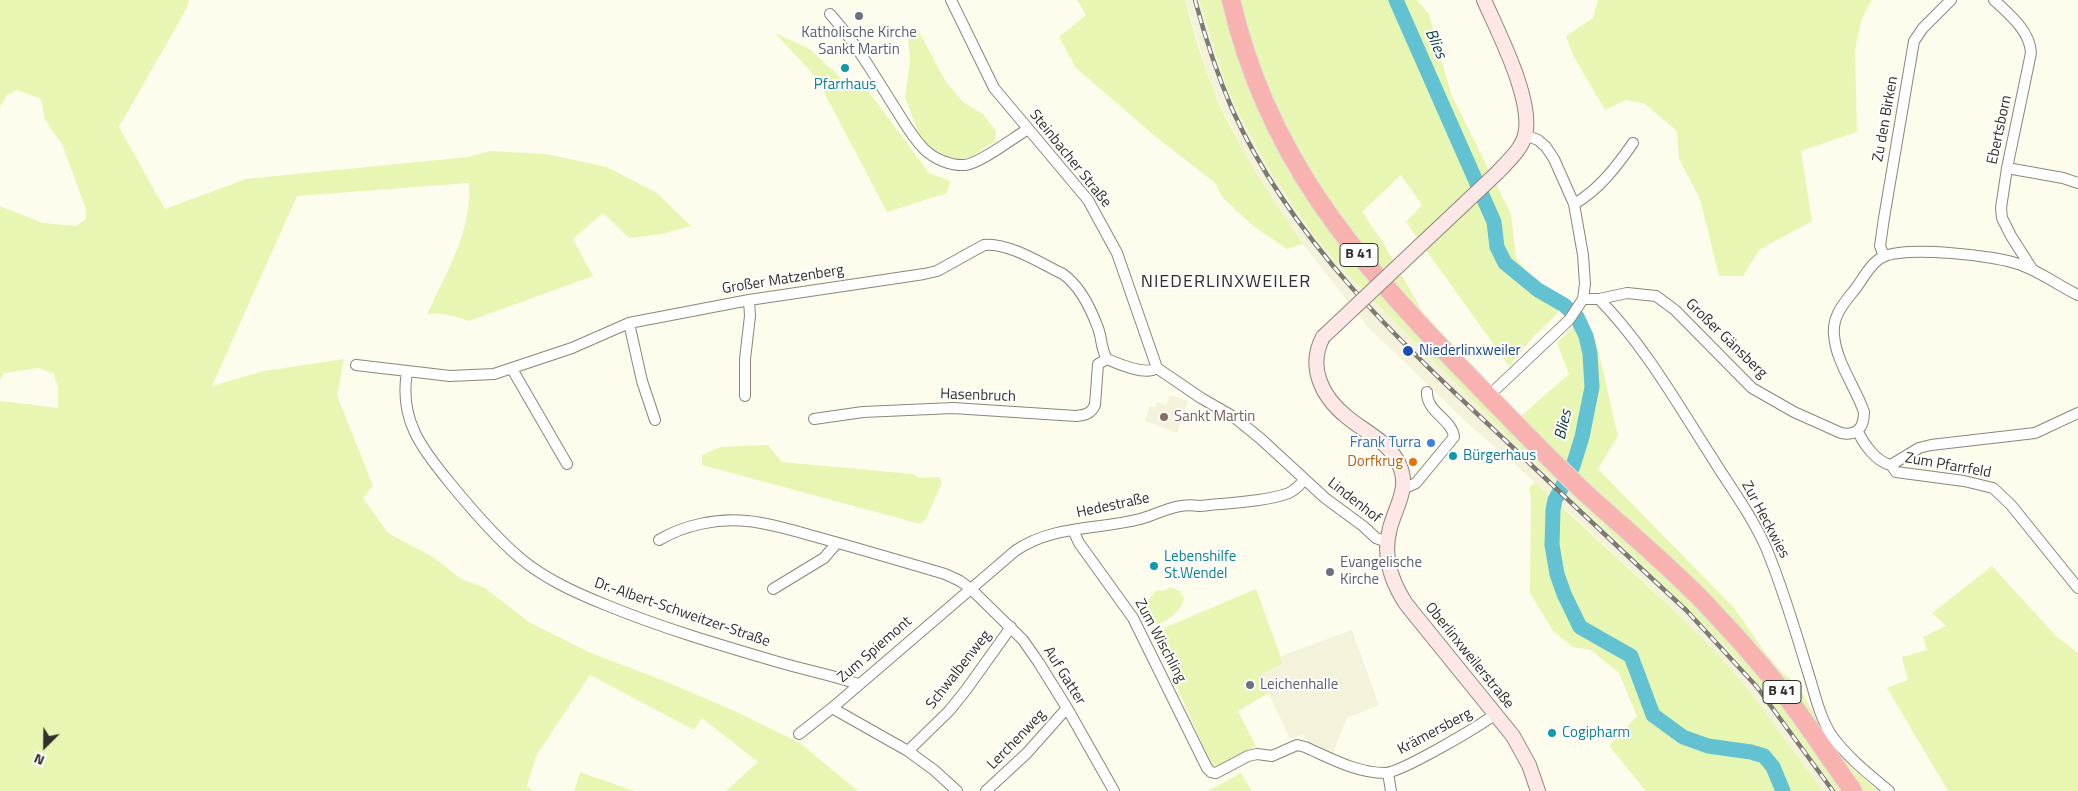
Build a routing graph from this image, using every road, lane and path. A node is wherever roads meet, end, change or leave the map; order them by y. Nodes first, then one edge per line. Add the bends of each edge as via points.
1 (951, 0) edge
2 (1231, 0) edge
3 (1484, 0) edge
4 (1951, 0) edge
5 (1994, 0) edge
6 (830, 14) dead end
7 (1028, 129) junction
8 (1525, 135) junction
9 (1632, 143) dead end
10 (2007, 168) junction
11 (2078, 183) edge
12 (1574, 204) junction
13 (1884, 256) junction
14 (2034, 272) junction
15 (2078, 295) edge
16 (1584, 299) junction
17 (1600, 299) junction
18 (749, 300) junction
19 (629, 323) junction
20 (1102, 361) junction
21 (356, 365) dead end
22 (1157, 368) junction
23 (512, 369) junction
24 (408, 372) junction
25 (1497, 388) dead end
26 (1427, 392) dead end
27 (745, 396) dead end
28 (2078, 413) edge
29 (814, 418) dead end
30 (655, 420) dead end
31 (1858, 432) junction
32 (567, 464) dead end
33 (1890, 465) junction
34 (1304, 480) junction
35 (1403, 489) junction
36 (1073, 530) junction
37 (659, 540) dead end
38 (1387, 542) junction
39 (837, 543) junction
40 (2078, 588) edge
41 (773, 589) dead end
42 (971, 589) junction
43 (1011, 627) junction
44 (858, 684) junction
45 (832, 708) junction
46 (1067, 708) junction
47 (1495, 714) junction
48 (799, 734) dead end
49 (908, 751) junction
50 (1211, 772) joint
51 (1388, 773) junction
52 (1107, 786) edge
53 (957, 791) edge
54 (986, 791) edge
55 (1114, 791) edge
56 (1390, 791) edge
57 (1538, 791) edge
58 (1853, 791) edge
59 (1889, 791) edge

1 - 7 street, Steinbacher Straße via 992,85
2 - 58 highway, B 41 via 1248,62 1266,107 1305,180 1371,270 1556,465 1702,600 1746,647 1786,696
3 - 8 main road via 1522,96 1526,111
4 - 13 street, Zu den Birken via 1914,41 1880,246
5 - 10 street, Ebertsborn via 2023,30 2031,47
6 - 7 street via 862,54 913,136 937,159 951,164 975,163
7 - 22 street, Steinbacher Straße via 1098,216 1117,253
8 - 12 street via 1538,140 1550,153
8 - 35 main road, bridge via 1498,172 1323,337 1316,359 1318,379 1337,408 1393,453 1400,465
9 - 12 street via 1614,170
10 - 11 street
10 - 14 street, Ebertsborn via 2002,218
12 - 16 street via 1583,255
13 - 14 street via 1912,252 1996,258
13 - 31 street via 1842,306 1834,325 1841,360 1864,412 1864,421
14 - 15 street
16 - 17 street, Großer Gänsberg
16 - 25 street via 1569,320
17 - 31 street, Großer Gänsberg via 1627,293 1656,296 1675,310 1745,381 1770,400 1841,433
17 - 59 street, Zur Heckwies via 1661,378 1766,548 1831,734 1859,766
18 - 19 street, Großer Matzenberg
18 - 20 street, Großer Matzenberg via 924,274 992,244 1070,279 1098,328
18 - 27 street
19 - 23 street, Großer Matzenberg
19 - 30 street
20 - 22 street via 1145,370
20 - 29 street, Hasenbruch via 1095,405 1085,415 953,408
21 - 24 street, Großer Matzenberg
22 - 34 street via 1234,417
23 - 24 street, Großer Matzenberg via 478,376
23 - 32 street
24 - 44 street, Dr.-Albert-Schweitzer-Straße via 404,400 408,418 420,443 468,506 521,559 546,576 623,612
26 - 35 street via 1428,403 1448,424 1454,437 1416,483
28 - 33 street via 2036,433 1919,448
31 - 33 street, Zum Pfarrfeld via 1873,454
33 - 40 street, Zum Pfarrfeld via 1896,472 1993,488 2011,505
34 - 36 street, Hedestraße via 1290,492 1274,496 1199,506 1187,504 1140,519
34 - 38 street, Lindenhof via 1376,538
35 - 38 main road, Oberlinxweilerstraße
36 - 42 street, Hedestraße via 1052,533 1027,543
36 - 50 street, Zum Wischling via 1133,618
37 - 39 street, Auf Gatter via 695,525 747,521
38 - 47 main road, Oberlinxweilerstraße via 1389,569 1399,593
39 - 41 street via 824,558
39 - 42 street, Auf Gatter via 945,574
42 - 43 street, Auf Gatter
42 - 44 street, Zum Spiemont
43 - 46 street, Auf Gatter via 1040,663
43 - 49 street, Schwalbenweg via 966,690
44 - 45 street, Zum Spiemont
45 - 48 street, Zum Spiemont
45 - 49 street
46 - 52 street, Auf Gatter
46 - 54 street, Lerchenweg via 1027,753
47 - 51 street, Krämersberg via 1461,736
47 - 57 main road, Oberlinxweilerstraße via 1530,765
49 - 53 street
50 - 51 street, Krämersberg via 1216,773 1248,756 1272,756 1297,745 1361,769
51 - 56 street, Krämersberg
52 - 55 street, Auf Gatter

